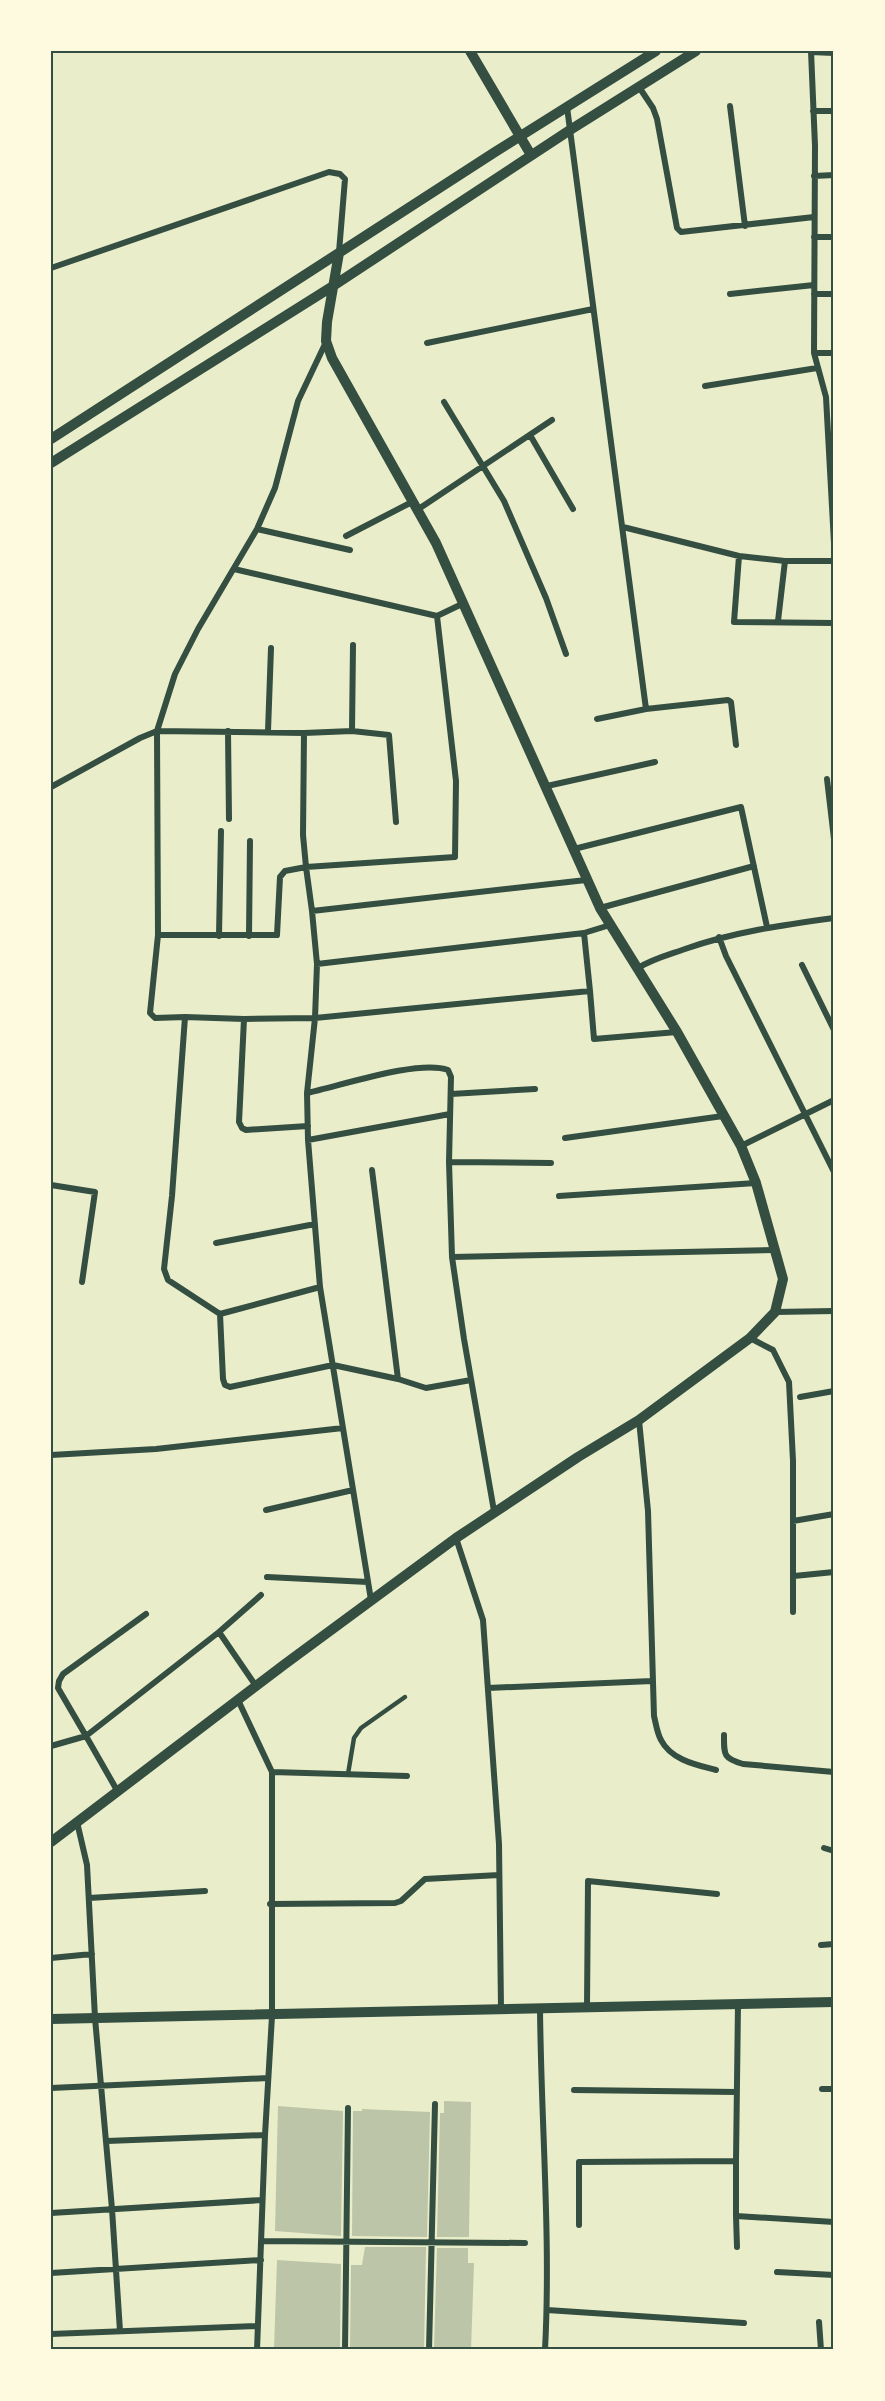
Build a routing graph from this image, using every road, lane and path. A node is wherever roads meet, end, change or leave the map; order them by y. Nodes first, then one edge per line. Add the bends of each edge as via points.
1 (470, 51) edge
2 (656, 51) edge
3 (696, 51) edge
4 (811, 52) edge
5 (834, 53) edge
6 (639, 87) junction
7 (567, 106) junction
8 (730, 106) dead end
9 (813, 111) junction
10 (834, 111) edge
11 (570, 130) junction
12 (520, 136) junction
13 (531, 155) junction
14 (834, 175) edge
15 (814, 176) junction
16 (814, 218) junction
17 (745, 226) junction
18 (814, 237) junction
19 (834, 237) edge
20 (339, 253) junction
21 (51, 268) edge
22 (814, 285) junction
23 (333, 286) junction
24 (730, 294) dead end
25 (814, 294) junction
26 (834, 294) edge
27 (594, 309) junction
28 (326, 341) junction
29 (427, 343) dead end
30 (814, 352) junction
31 (834, 353) edge
32 (818, 368) junction
33 (705, 386) dead end
34 (444, 402) dead end
35 (826, 408) junction
36 (834, 408) edge
37 (552, 420) dead end
38 (530, 435) junction
39 (51, 439) edge
40 (51, 464) edge
41 (483, 468) junction
42 (832, 469) edge
43 (415, 506) junction
44 (573, 508) dead end
45 (833, 515) edge
46 (623, 527) junction
47 (257, 529) junction
48 (346, 536) dead end
49 (834, 543) edge
50 (350, 550) dead end
51 (739, 556) junction
52 (784, 561) junction
53 (834, 561) edge
54 (234, 569) junction
55 (462, 604) junction
56 (437, 616) junction
57 (778, 621) junction
58 (834, 623) edge
59 (353, 645) dead end
60 (271, 648) dead end
61 (566, 654) dead end
62 (646, 709) junction
63 (597, 719) dead end
64 (158, 731) junction
65 (228, 731) junction
66 (268, 731) junction
67 (352, 731) junction
68 (304, 733) junction
69 (736, 745) dead end
70 (655, 762) dead end
71 (827, 779) dead end
72 (547, 786) junction
73 (51, 787) edge
74 (229, 819) dead end
75 (396, 822) dead end
76 (221, 831) dead end
77 (834, 839) edge
78 (250, 841) dead end
79 (574, 849) junction
80 (754, 866) junction
81 (306, 867) junction
82 (586, 880) junction
83 (600, 908) junction
84 (312, 910) junction
85 (834, 918) edge
86 (610, 925) junction
87 (767, 927) junction
88 (584, 933) junction
89 (158, 935) junction
90 (219, 936) junction
91 (249, 936) junction
92 (719, 937) junction
93 (316, 964) junction
94 (802, 965) dead end
95 (638, 968) junction
96 (590, 991) junction
97 (184, 1017) junction
98 (315, 1018) junction
99 (244, 1019) junction
100 (834, 1030) edge
101 (677, 1032) junction
102 (535, 1089) dead end
103 (307, 1094) junction
104 (451, 1094) junction
105 (834, 1100) edge
106 (450, 1114) junction
107 (804, 1114) junction
108 (723, 1116) junction
109 (308, 1126) junction
110 (565, 1138) dead end
111 (308, 1140) junction
112 (741, 1146) junction
113 (449, 1162) junction
114 (552, 1163) dead end
115 (372, 1170) dead end
116 (834, 1172) edge
117 (756, 1183) junction
118 (51, 1185) edge
119 (559, 1196) dead end
120 (315, 1224) junction
121 (216, 1243) dead end
122 (776, 1250) junction
123 (452, 1257) junction
124 (82, 1282) dead end
125 (320, 1287) junction
126 (834, 1311) edge
127 (775, 1312) junction
128 (220, 1314) junction
129 (750, 1338) junction
130 (333, 1365) junction
131 (398, 1379) junction
132 (471, 1380) junction
133 (834, 1391) edge
134 (800, 1396) dead end
135 (639, 1420) junction
136 (343, 1428) junction
137 (51, 1455) edge
138 (353, 1490) junction
139 (266, 1510) dead end
140 (494, 1512) junction
141 (834, 1514) edge
142 (794, 1521) junction
143 (456, 1538) junction
144 (834, 1572) edge
145 (794, 1576) junction
146 (267, 1577) dead end
147 (368, 1582) junction
148 (261, 1595) dead end
149 (371, 1600) junction
150 (793, 1612) dead end
151 (146, 1614) dead end
152 (219, 1632) junction
153 (652, 1681) junction
154 (256, 1686) junction
155 (488, 1688) junction
156 (405, 1697) dead end
157 (238, 1700) junction
158 (724, 1735) dead end
159 (86, 1736) junction
160 (51, 1746) edge
161 (716, 1770) dead end
162 (272, 1772) junction
163 (834, 1772) edge
164 (348, 1774) junction
165 (407, 1776) dead end
166 (118, 1792) junction
167 (77, 1822) junction
168 (51, 1842) edge
169 (824, 1848) dead end
170 (834, 1851) edge
171 (499, 1875) junction
172 (205, 1891) dead end
173 (717, 1894) dead end
174 (88, 1898) junction
175 (270, 1904) junction
176 (834, 1944) edge
177 (821, 1945) dead end
178 (92, 1954) junction
179 (51, 1958) edge
180 (834, 2002) edge
181 (738, 2004) junction
182 (587, 2007) junction
183 (540, 2008) junction
184 (501, 2009) junction
185 (272, 2016) junction
186 (95, 2018) junction
187 (51, 2019) edge
188 (268, 2078) junction
189 (101, 2085) junction
190 (51, 2088) edge
191 (822, 2089) dead end
192 (834, 2089) edge
193 (574, 2090) dead end
194 (737, 2092) junction
195 (435, 2104) dead end
196 (348, 2108) dead end
197 (265, 2135) junction
198 (107, 2141) junction
199 (736, 2161) junction
200 (262, 2200) junction
201 (112, 2209) junction
202 (51, 2213) edge
203 (736, 2216) junction
204 (834, 2222) edge
205 (579, 2225) dead end
206 (346, 2240) junction
207 (261, 2241) junction
208 (432, 2241) junction
209 (525, 2243) dead end
210 (737, 2247) dead end
211 (261, 2260) junction
212 (115, 2267) junction
213 (51, 2272) edge
214 (777, 2272) dead end
215 (834, 2275) edge
216 (547, 2310) junction
217 (819, 2322) dead end
218 (744, 2323) dead end
219 (258, 2326) junction
220 (120, 2331) junction
221 (51, 2334) edge
222 (257, 2350) edge
223 (345, 2350) edge
224 (429, 2350) edge
225 (544, 2350) edge
226 (821, 2350) edge

1 - 12 street
2 - 7 street
3 - 6 street
4 - 5 street
4 - 9 street
6 - 11 street
6 - 17 street via 657,119 677,228 687,232
7 - 11 street
7 - 12 street
8 - 17 street
9 - 10 street
9 - 15 street
11 - 13 street
11 - 27 street
12 - 13 street
12 - 20 street
13 - 23 street
14 - 15 street
15 - 16 street
16 - 17 street
16 - 18 street
18 - 19 street
18 - 22 street
20 - 21 street via 345,179 329,172
20 - 23 street
20 - 39 street
22 - 24 street
22 - 25 street
23 - 28 street
23 - 40 street
25 - 26 street
25 - 30 street
27 - 29 street
27 - 46 street
28 - 43 street
28 - 47 street via 298,401 275,488
30 - 31 street
30 - 32 street
32 - 33 street
32 - 35 street
34 - 41 street
35 - 36 street
35 - 42 street
37 - 38 street
38 - 41 street
38 - 44 street
41 - 43 street
41 - 61 street via 526,547
42 - 45 street
43 - 48 street
43 - 55 street
45 - 49 street
46 - 51 street
46 - 62 street
47 - 50 street
47 - 54 street
51 - 52 street
51 - 57 street via 734,622
52 - 53 street
52 - 57 street
54 - 56 street
54 - 64 street via 175,674
55 - 56 street
55 - 72 street
56 - 81 street via 456,781 455,857
57 - 58 street
59 - 67 street
60 - 66 street
62 - 63 street
62 - 69 street via 728,700
64 - 65 street
64 - 73 street
64 - 89 street
65 - 66 street
65 - 74 street
66 - 68 street
67 - 68 street
67 - 75 street via 389,735
68 - 81 street
70 - 72 street
71 - 77 street
72 - 79 street
76 - 90 street
78 - 91 street
79 - 80 street via 741,807
79 - 82 street
80 - 83 street
80 - 87 street
81 - 84 street
81 - 91 street via 285,871 280,878 277,935
82 - 83 street
82 - 84 street
83 - 86 street
84 - 93 street
85 - 87 street
86 - 88 street
86 - 95 street
87 - 92 street
88 - 93 street
88 - 96 street
89 - 90 street
89 - 97 street via 150,1013 155,1018
90 - 91 street
92 - 95 street
92 - 107 street
93 - 98 street
94 - 100 street
95 - 101 street
96 - 98 street
96 - 101 street via 594,1039
97 - 99 street
97 - 128 street via 165,1276
98 - 99 street
98 - 103 street
99 - 109 street via 239,1122 242,1128
101 - 108 street
102 - 104 street
103 - 104 street via 402,1070 441,1067 451,1077
103 - 109 street
104 - 106 street
105 - 107 street
106 - 111 street
106 - 113 street
107 - 112 street
107 - 116 street
108 - 110 street
108 - 112 street
109 - 111 street
111 - 120 street
112 - 117 street
113 - 114 street
113 - 123 street
115 - 131 street
117 - 119 street
117 - 122 street
118 - 124 street via 95,1192
120 - 121 street
120 - 125 street
122 - 123 street
122 - 127 street via 783,1279
123 - 132 street
125 - 128 street
125 - 130 street
126 - 127 street
127 - 129 street
128 - 130 street via 223,1379 230,1387
129 - 135 street
129 - 142 street via 773,1350 789,1382
130 - 131 street
130 - 136 street
131 - 132 street via 426,1388
132 - 140 street
133 - 134 street
135 - 140 street
135 - 153 street via 648,1511
136 - 137 street via 156,1449
136 - 138 street
138 - 139 street
138 - 147 street
140 - 143 street
141 - 142 street
142 - 145 street
143 - 149 street
143 - 155 street via 483,1620
144 - 145 street
145 - 150 street
146 - 147 street
147 - 149 street
148 - 152 street
149 - 154 street
151 - 159 street via 63,1674 59,1681 58,1688
152 - 154 street
152 - 159 street
153 - 155 street
153 - 161 street via 654,1716 661,1741 672,1753
154 - 157 street
155 - 171 street
156 - 164 lane via 361,1728 354,1738
157 - 162 street
157 - 166 street
158 - 163 street via 724,1754 729,1760
159 - 160 street
159 - 166 street
162 - 164 street
162 - 175 street
164 - 165 street
166 - 167 street
167 - 168 street
167 - 174 street via 87,1865
169 - 170 street
171 - 175 street via 425,1879 394,1903
171 - 184 street
172 - 174 street
173 - 182 street via 588,1881
174 - 178 street
175 - 185 street
176 - 177 street
178 - 179 street
178 - 186 street
180 - 181 street
181 - 182 street
181 - 194 street
182 - 183 street
183 - 184 street
183 - 216 street
184 - 185 street
185 - 186 street
185 - 188 street
186 - 187 street
186 - 189 street
188 - 189 street
188 - 197 street
189 - 190 street
189 - 198 street
191 - 192 street
193 - 194 street
194 - 199 street
195 - 208 street
196 - 206 street
197 - 198 street
197 - 200 street
198 - 201 street
199 - 203 street
199 - 205 street via 579,2162
200 - 201 street
200 - 207 street
201 - 202 street
201 - 212 street
203 - 204 street
203 - 210 street
206 - 207 street
206 - 208 street
206 - 223 street
207 - 211 street
208 - 209 street
208 - 224 street
211 - 212 street
211 - 219 street
212 - 213 street
212 - 220 street
214 - 215 street
216 - 218 street
216 - 225 street
217 - 226 street
219 - 220 street
219 - 222 street
220 - 221 street

